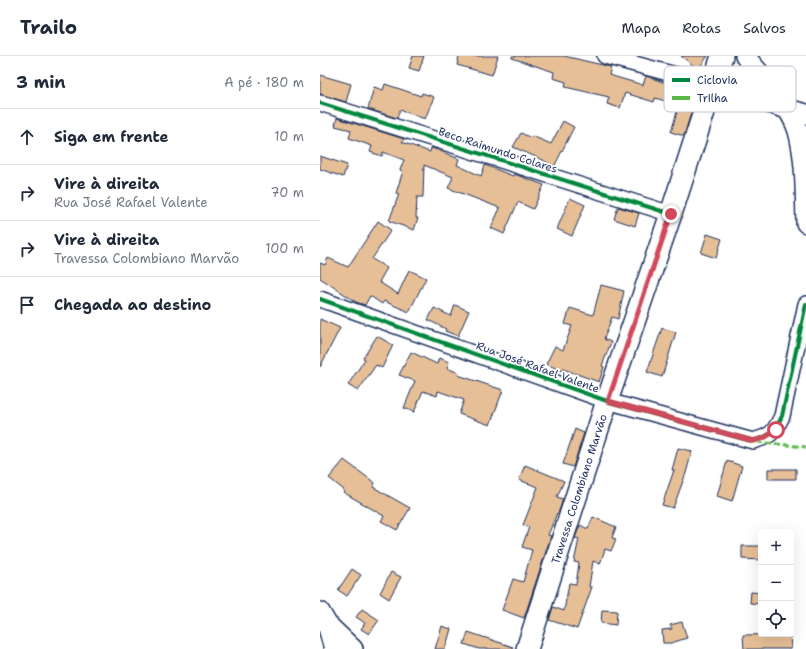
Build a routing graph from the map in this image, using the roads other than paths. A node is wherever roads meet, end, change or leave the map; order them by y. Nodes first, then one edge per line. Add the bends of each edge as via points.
1 (605, 56) edge
2 (722, 56) edge
3 (745, 56) edge
4 (719, 66) edge
5 (753, 66) edge
6 (664, 72) edge
7 (320, 103) edge
8 (796, 111) edge
9 (704, 112) edge
10 (789, 112) edge
11 (806, 114) edge
12 (671, 214) junction
13 (806, 223) edge
14 (320, 299) edge
15 (806, 304) edge
16 (608, 401) junction
17 (324, 618) edge
18 (334, 649) edge
19 (353, 649) edge
20 (527, 649) edge

1 - 6 street
2 - 4 main road, Travessa Colombiano Marvão
3 - 5 street
7 - 12 street, Beco Raimundo Colares
8 - 11 street
9 - 12 main road, Travessa Colombiano Marvão
10 - 13 street via 798,130 804,152
12 - 16 main road, Travessa Colombiano Marvão
14 - 16 street, Rua José Rafael Valente
15 - 16 street, Rua José Rafael Valente via 782,416 776,430 764,438 753,441
16 - 20 main road, Travessa Colombiano Marvão
17 - 18 street
17 - 19 street

